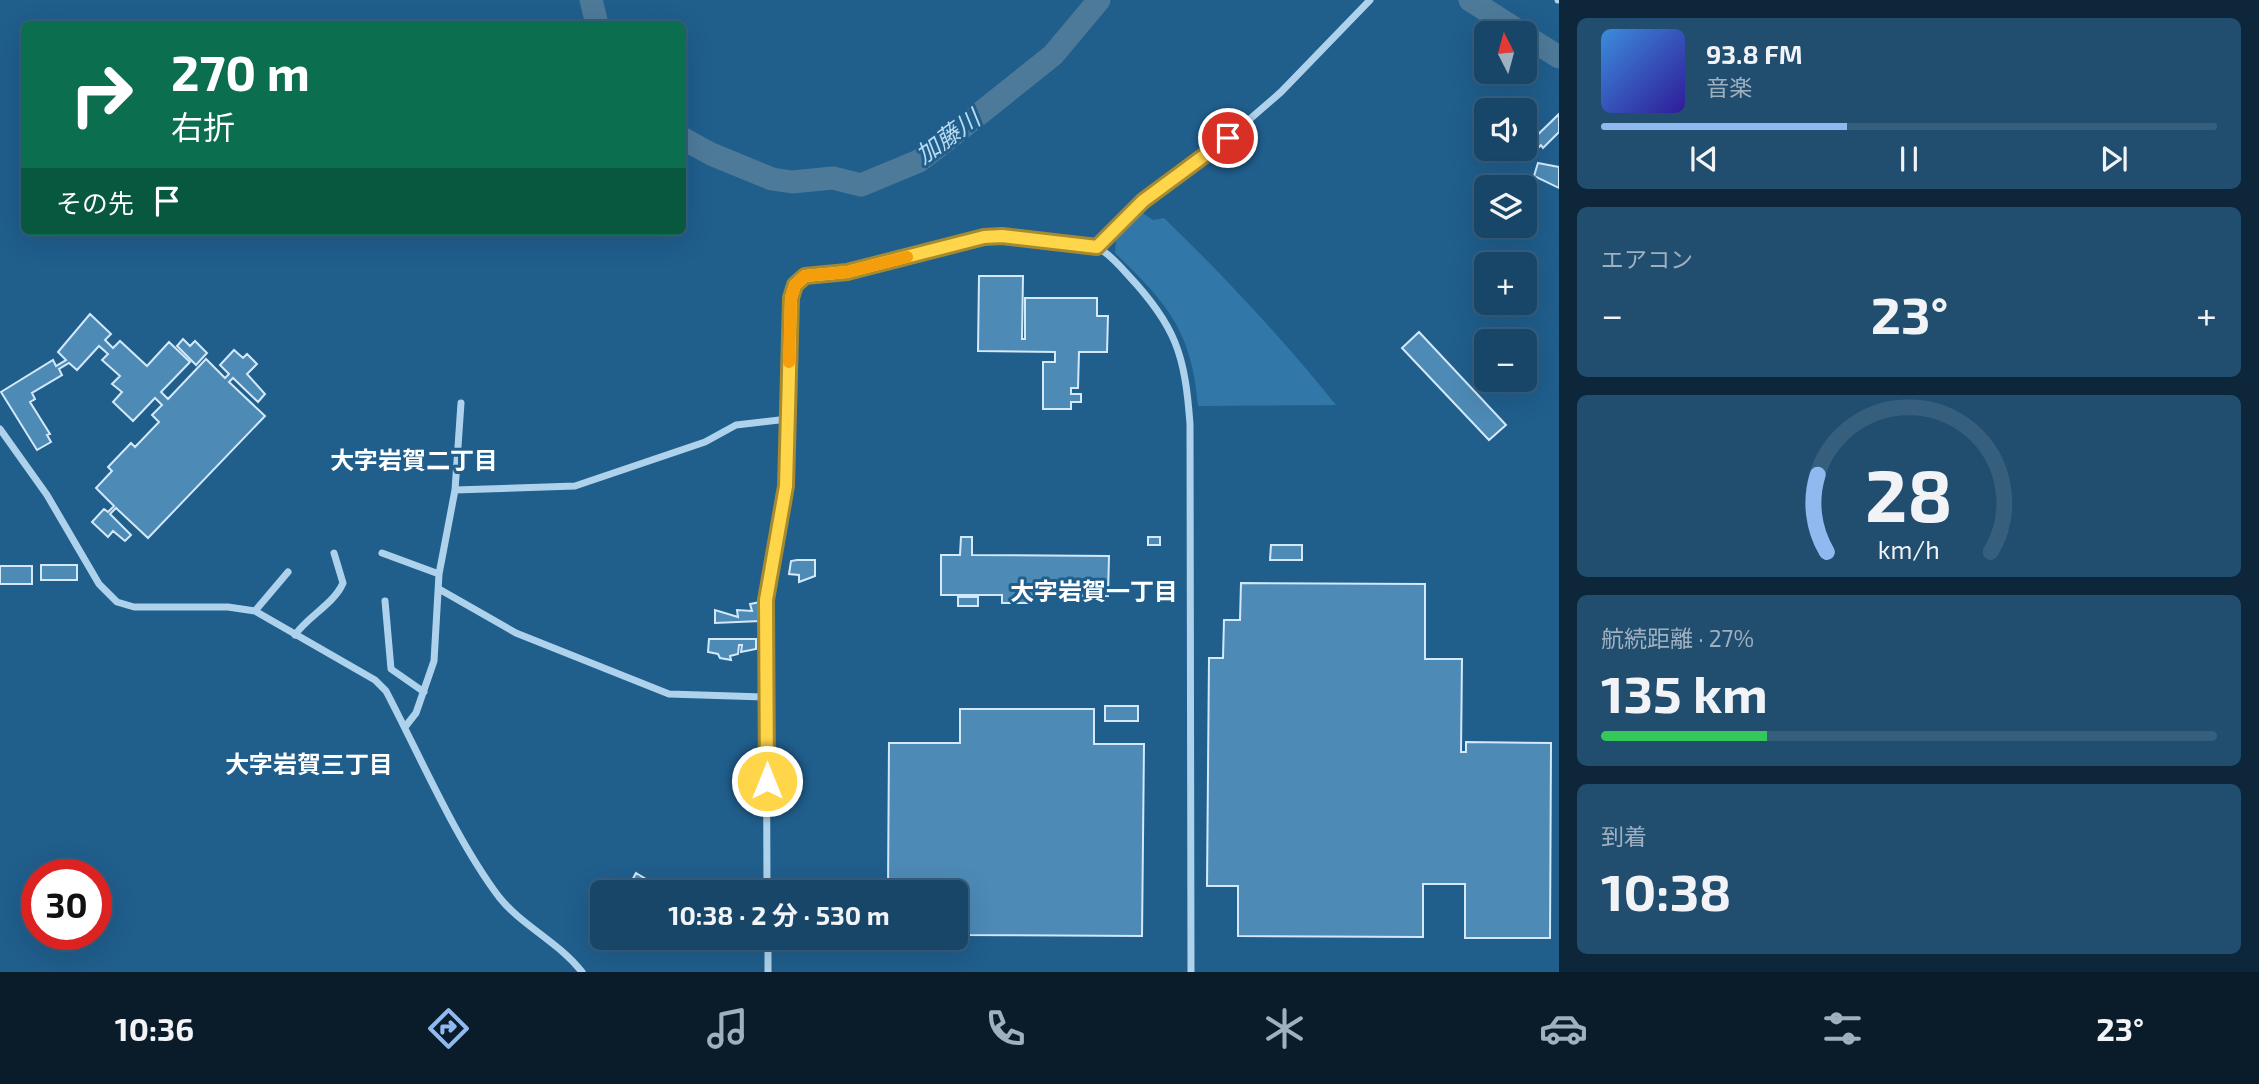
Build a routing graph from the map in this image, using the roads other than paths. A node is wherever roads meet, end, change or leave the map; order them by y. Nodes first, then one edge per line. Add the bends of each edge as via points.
1 (1370, 0) edge
2 (1097, 247) junction
3 (461, 403) dead end
4 (788, 419) junction
5 (0, 429) edge
6 (454, 490) junction
7 (382, 552) dead end
8 (334, 553) dead end
9 (288, 572) dead end
10 (439, 574) junction
11 (439, 589) junction
12 (385, 601) dead end
13 (255, 611) junction
14 (295, 635) junction
15 (424, 692) junction
16 (767, 697) junction
17 (405, 727) junction
18 (768, 880) edge
19 (768, 950) edge
20 (582, 972) edge
21 (768, 972) edge
22 (1191, 972) edge

1 - 2 street via 1281,92 1143,201
2 - 4 street via 984,237 847,272 805,276 795,285 791,298
2 - 22 street via 1165,317 1187,385
3 - 6 street
4 - 6 street via 736,425 705,442 575,486
4 - 16 street via 785,497 766,600
5 - 13 street via 47,495 99,584 117,602 134,607
6 - 10 street
7 - 10 street
8 - 14 street via 343,583 339,593
9 - 13 street
10 - 11 street
11 - 15 street via 437,636
11 - 16 street via 516,633 669,694
12 - 15 street via 391,669
13 - 14 street
14 - 17 street via 375,680 387,691
15 - 17 street
16 - 18 street
17 - 20 street via 480,869 501,899
19 - 21 street

